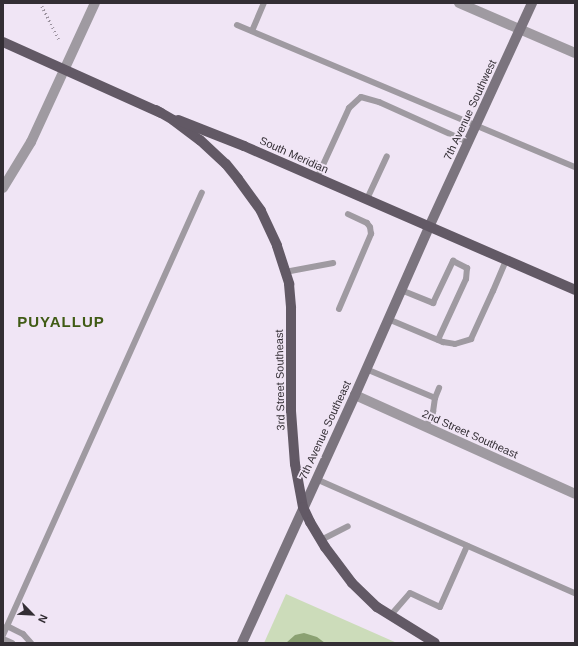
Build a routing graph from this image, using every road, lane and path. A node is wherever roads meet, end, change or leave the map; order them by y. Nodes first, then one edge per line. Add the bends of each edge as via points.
1 (42, 3) edge
2 (95, 3) edge
3 (264, 3) edge
4 (459, 3) edge
5 (532, 3) edge
6 (237, 25) dead end
7 (520, 29) junction
8 (252, 31) junction
9 (59, 38) dead end
10 (3, 42) edge
11 (575, 53) edge
12 (66, 70) junction
13 (156, 110) junction
14 (476, 125) junction
15 (468, 142) junction
16 (387, 156) dead end
17 (575, 167) edge
18 (317, 178) junction
19 (3, 188) edge
20 (202, 193) dead end
21 (367, 199) junction
22 (348, 214) dead end
23 (429, 227) junction
24 (506, 260) junction
25 (333, 263) dead end
26 (286, 272) junction
27 (401, 290) junction
28 (575, 290) edge
29 (339, 310) dead end
30 (388, 319) junction
31 (438, 340) junction
32 (366, 369) junction
33 (439, 388) dead end
34 (355, 396) junction
35 (434, 398) junction
36 (426, 427) junction
37 (316, 479) junction
38 (575, 494) edge
39 (303, 507) junction
40 (348, 526) dead end
41 (321, 540) junction
42 (467, 546) junction
43 (575, 593) edge
44 (390, 616) junction
45 (4, 633) edge
46 (12, 643) edge
47 (31, 643) edge
48 (242, 643) edge
49 (435, 643) edge

1 - 9 path
2 - 12 street
3 - 8 lane
4 - 7 street
5 - 7 street, 7th Avenue Southwest
6 - 8 lane
7 - 11 street
7 - 14 street, 7th Avenue Southwest
8 - 14 lane
10 - 12 main road, South Meridian
12 - 13 main road, South Meridian
12 - 19 street via 31,142
13 - 18 main road, South Meridian
13 - 26 main road, 3rd Street Southeast via 200,140 238,179 270,228
14 - 15 street, 7th Avenue Southwest
14 - 17 lane
15 - 18 lane via 361,97 344,117
15 - 23 street, 7th Avenue Southwest
16 - 21 lane
18 - 21 main road, South Meridian
20 - 45 lane
21 - 23 main road, South Meridian
22 - 29 lane via 366,223 371,234
23 - 24 main road, South Meridian
23 - 27 street, 7th Avenue Southeast
24 - 28 main road, South Meridian
24 - 31 lane via 471,339 455,344
25 - 26 lane
26 - 39 main road, 3rd Street Southeast via 291,308 292,439
27 - 30 street, 7th Avenue Southeast
27 - 31 lane via 433,303 453,261 466,268 466,279
30 - 31 lane
30 - 32 street, 7th Avenue Southeast
32 - 34 street, 7th Avenue Southeast
32 - 35 lane
33 - 35 lane
34 - 36 street, 2nd Street Southeast
34 - 37 street, 7th Avenue Southeast
35 - 36 lane via 433,412
36 - 38 street, 2nd Street Southeast
37 - 39 street, 7th Avenue Southeast
37 - 42 lane
39 - 41 main road, 3rd Street Southeast
39 - 48 street, 7th Avenue Southeast
40 - 41 lane
41 - 44 main road, 3rd Street Southeast via 352,583
42 - 43 lane
42 - 44 lane via 440,607 410,593
44 - 49 main road, 3rd Street Southeast
45 - 46 lane
45 - 47 lane via 23,634

